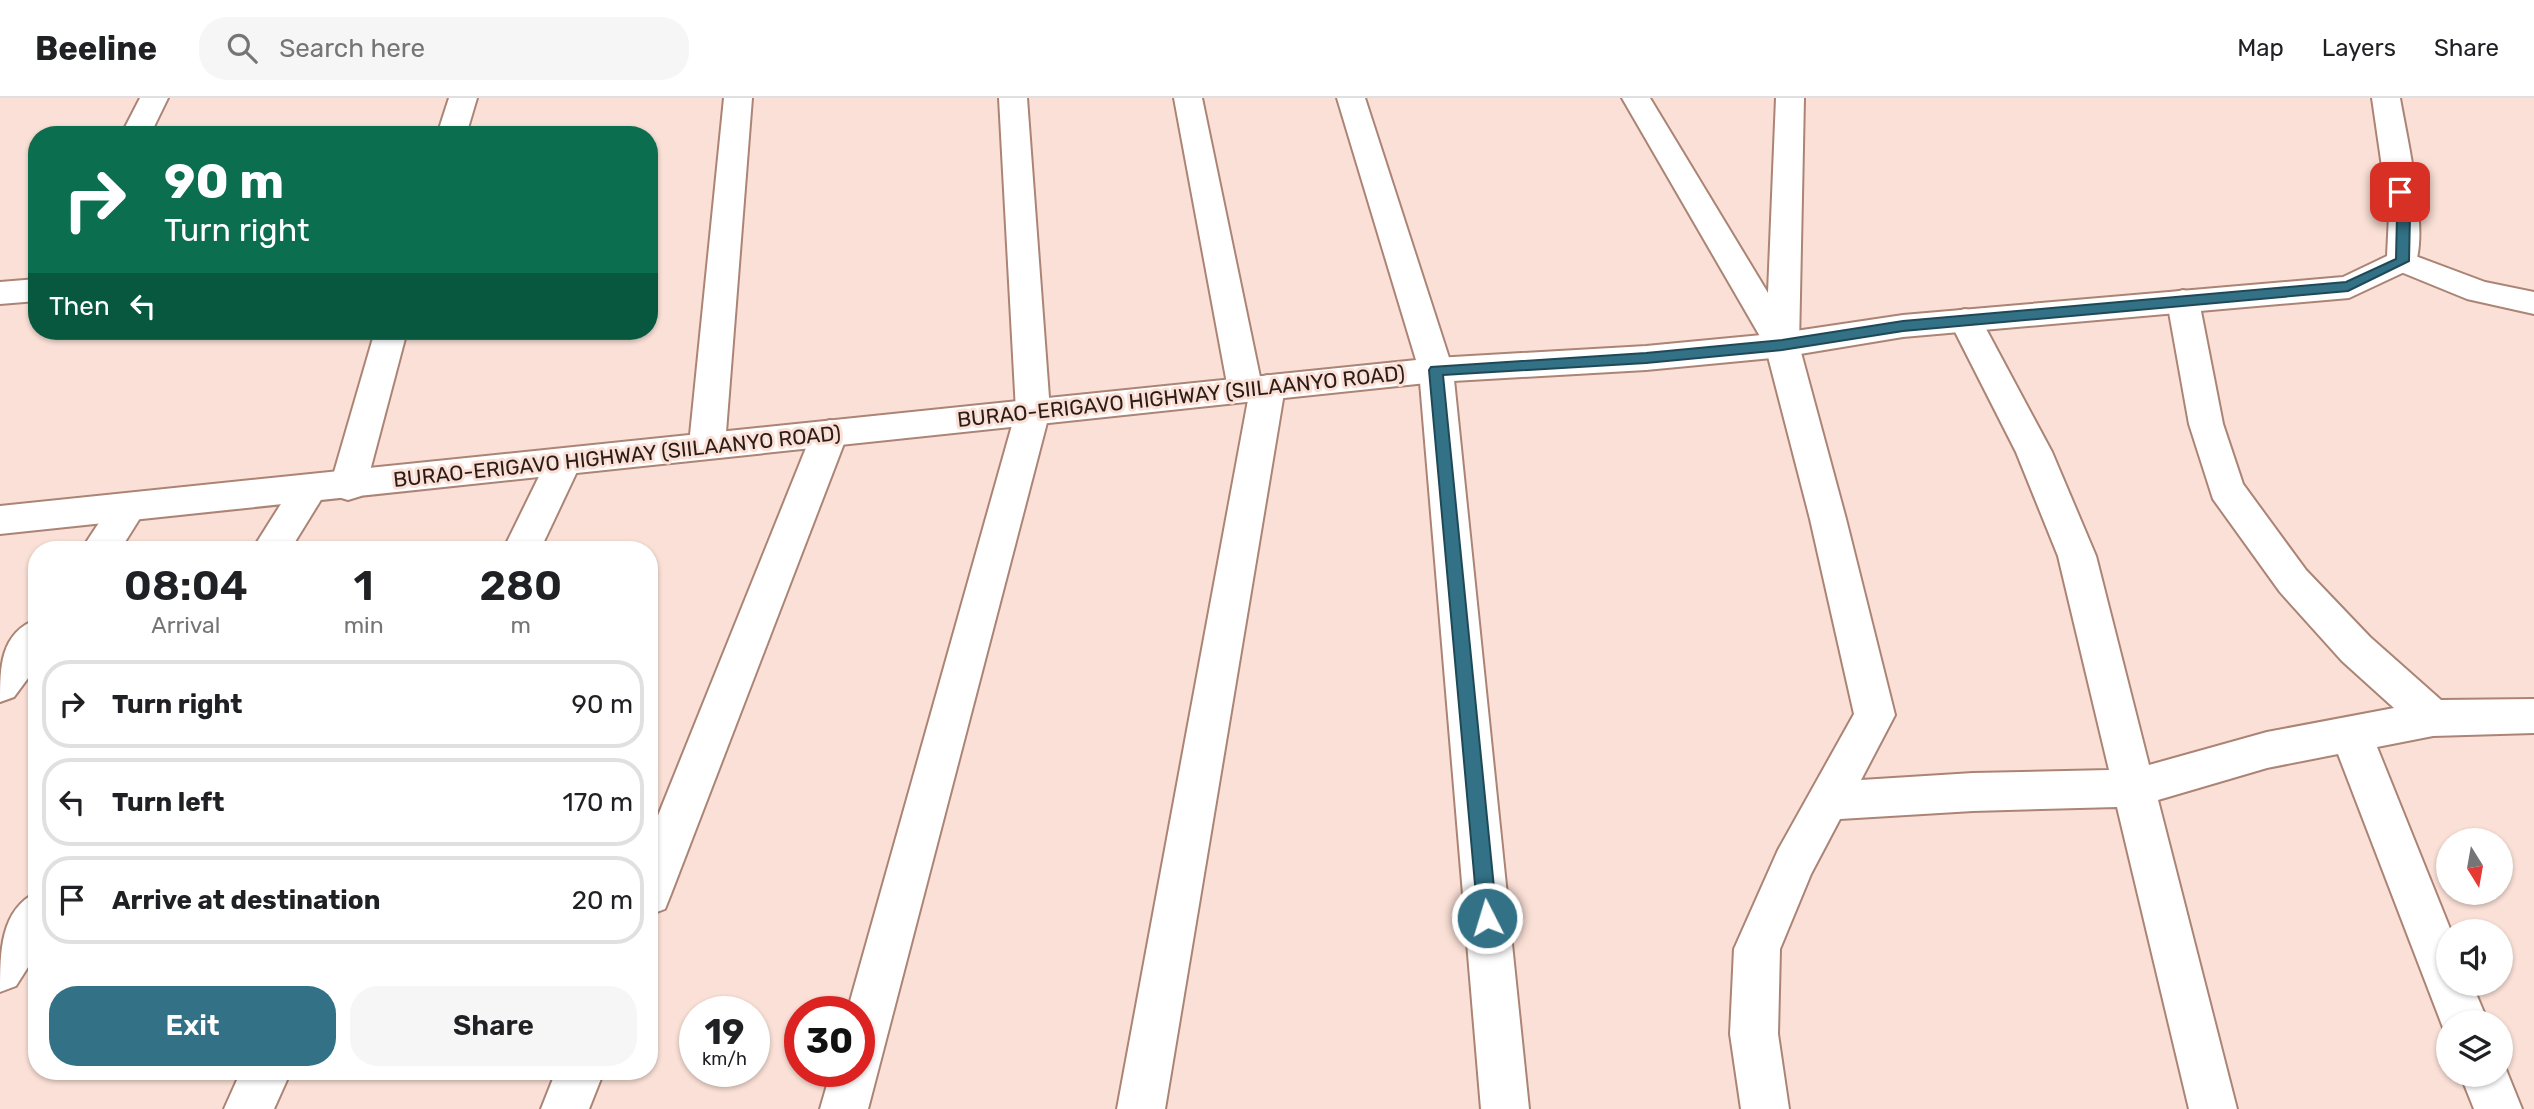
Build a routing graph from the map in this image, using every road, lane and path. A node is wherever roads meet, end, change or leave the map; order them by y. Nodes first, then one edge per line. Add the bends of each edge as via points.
1 (154, 98) edge
2 (463, 98) edge
3 (738, 98) edge
4 (1013, 98) edge
5 (1188, 98) edge
6 (1351, 98) edge
7 (1636, 98) edge
8 (1790, 98) edge
9 (2386, 98) edge
10 (140, 126) edge
11 (454, 126) edge
12 (2402, 261) junction
13 (28, 291) edge
14 (0, 293) edge
15 (2183, 301) junction
16 (2534, 303) edge
17 (1965, 320) junction
18 (389, 340) edge
19 (1782, 345) junction
20 (1436, 370) junction
21 (1256, 388) junction
22 (1033, 411) junction
23 (830, 433) junction
24 (707, 446) junction
25 (563, 463) junction
26 (348, 486) junction
27 (309, 490) junction
28 (129, 507) junction
29 (0, 520) edge
30 (105, 541) edge
31 (276, 541) edge
32 (525, 541) edge
33 (28, 647) edge
34 (0, 685) edge
35 (2534, 716) edge
36 (2433, 719) junction
37 (2351, 734) junction
38 (2135, 788) junction
39 (1827, 801) junction
40 (658, 871) edge
41 (28, 927) edge
42 (2436, 950) edge
43 (0, 970) edge
44 (875, 996) edge
45 (262, 1080) edge
46 (576, 1080) edge
47 (851, 1087) edge
48 (2489, 1087) edge
49 (248, 1109) edge
50 (565, 1109) edge
51 (845, 1109) edge
52 (1141, 1109) edge
53 (1505, 1109) edge
54 (1765, 1109) edge
55 (2213, 1109) edge
56 (2498, 1109) edge

1 - 10 main road
2 - 11 main road
3 - 24 main road
4 - 22 main road
5 - 21 main road
6 - 20 main road
7 - 19 main road
8 - 19 main road
9 - 12 main road via 2404,215
12 - 15 main road, BURAO-ERIGAVO HIGHWAY (SIILAANYO ROAD) via 2348,287
12 - 16 main road via 2477,291
13 - 14 main road
15 - 17 main road, BURAO-ERIGAVO HIGHWAY (SIILAANYO ROAD)
15 - 36 main road via 2206,424 2226,489 2293,581 2356,649
17 - 19 main road, BURAO-ERIGAVO HIGHWAY (SIILAANYO ROAD)
17 - 38 main road via 2034,452 2077,556
18 - 26 main road
19 - 20 main road, BURAO-ERIGAVO HIGHWAY (SIILAANYO ROAD)
19 - 39 main road via 1875,715
20 - 21 main road, BURAO-ERIGAVO HIGHWAY (SIILAANYO ROAD)
20 - 53 main road
21 - 22 main road, BURAO-ERIGAVO HIGHWAY (SIILAANYO ROAD)
21 - 52 main road
22 - 23 main road, BURAO-ERIGAVO HIGHWAY (SIILAANYO ROAD)
22 - 44 main road
23 - 24 main road, BURAO-ERIGAVO HIGHWAY (SIILAANYO ROAD)
23 - 40 main road
24 - 25 main road, BURAO-ERIGAVO HIGHWAY (SIILAANYO ROAD)
25 - 26 main road, BURAO-ERIGAVO HIGHWAY (SIILAANYO ROAD)
25 - 32 main road
26 - 27 main road, BURAO-ERIGAVO HIGHWAY (SIILAANYO ROAD)
27 - 28 main road, BURAO-ERIGAVO HIGHWAY (SIILAANYO ROAD)
27 - 31 main road
28 - 29 main road, BURAO-ERIGAVO HIGHWAY (SIILAANYO ROAD)
28 - 30 main road
33 - 34 main road
35 - 36 main road
36 - 37 main road
37 - 38 main road via 2267,750
37 - 42 main road
38 - 39 main road
38 - 55 main road
39 - 54 main road via 1793,864 1758,949 1754,1034
41 - 43 main road
45 - 49 main road
46 - 50 main road
47 - 51 main road
48 - 56 main road

